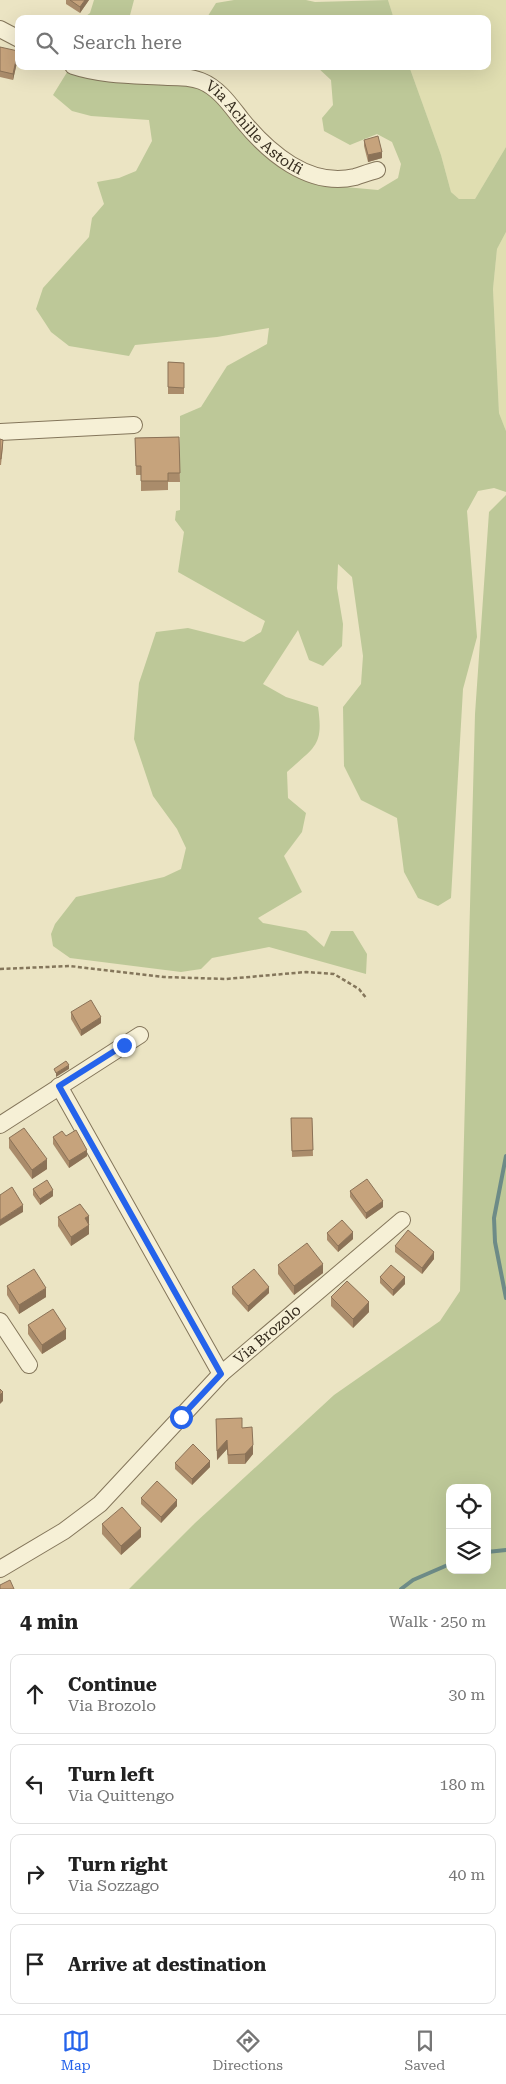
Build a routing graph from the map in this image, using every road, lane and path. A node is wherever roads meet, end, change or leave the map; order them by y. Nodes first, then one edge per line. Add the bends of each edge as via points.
1 (0, 29) edge
2 (15, 37) edge
3 (92, 70) edge
4 (376, 170) dead end
5 (134, 425) dead end
6 (0, 432) edge
7 (0, 969) edge
8 (367, 999) dead end
9 (140, 1035) dead end
10 (59, 1086) junction
11 (0, 1124) edge
12 (402, 1220) dead end
13 (0, 1321) edge
14 (29, 1364) dead end
15 (221, 1374) junction
16 (0, 1569) edge

1 - 2 street
3 - 4 street, Via Achille Astolfi via 200,80 227,100 254,135 286,162 331,178 355,177
5 - 6 street
7 - 8 path via 70,966 226,980 306,972 334,974 359,989
9 - 10 street
10 - 11 street
10 - 15 street
12 - 15 street, Via Brozolo
13 - 14 street
15 - 16 street, Via Brozolo via 100,1504 85,1517

